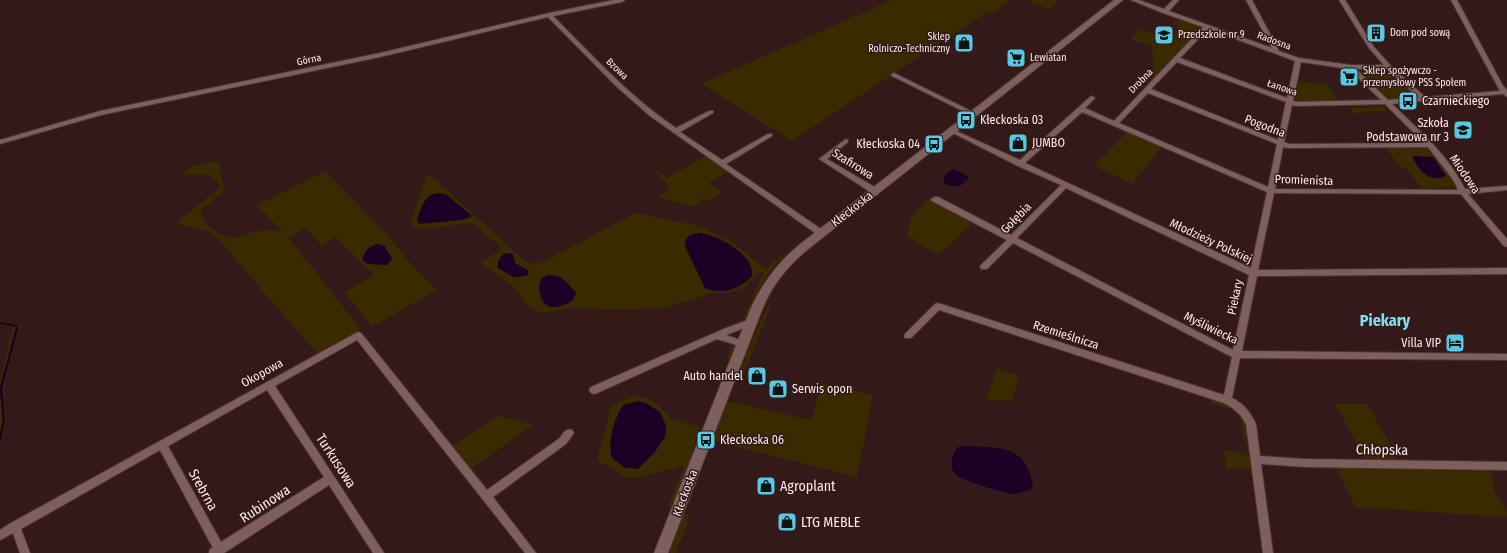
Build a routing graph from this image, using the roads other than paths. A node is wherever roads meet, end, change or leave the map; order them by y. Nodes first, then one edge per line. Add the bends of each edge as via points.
1 (622, 0) edge
2 (1119, 0) edge
3 (1134, 0) edge
4 (1176, 0) edge
5 (1249, 0) edge
6 (1342, 0) edge
7 (1454, 0) edge
8 (1165, 12) junction
9 (549, 15) junction
10 (1207, 27) junction
11 (1278, 53) junction
12 (1176, 59) junction
13 (1298, 60) junction
14 (1351, 67) junction
15 (1389, 67) junction
16 (894, 75) dead end
17 (1146, 90) junction
18 (1506, 93) edge
19 (1092, 98) dead end
20 (1425, 100) junction
21 (1290, 102) junction
22 (1387, 102) junction
23 (1081, 109) junction
24 (711, 112) dead end
25 (973, 114) junction
26 (1114, 123) junction
27 (952, 131) junction
28 (676, 132) junction
29 (770, 135) dead end
30 (846, 141) dead end
31 (0, 142) edge
32 (1280, 144) junction
33 (1431, 145) junction
34 (722, 163) junction
35 (1020, 164) junction
36 (1065, 185) junction
37 (1507, 188) edge
38 (875, 191) junction
39 (1271, 191) junction
40 (1464, 192) junction
41 (935, 199) dead end
42 (821, 233) junction
43 (1012, 239) junction
44 (1505, 241) edge
45 (984, 267) dead end
46 (1507, 271) edge
47 (1253, 273) junction
48 (751, 322) junction
49 (718, 336) junction
50 (908, 336) dead end
51 (743, 344) junction
52 (1236, 354) junction
53 (1507, 357) edge
54 (269, 385) junction
55 (594, 390) dead end
56 (1227, 400) junction
57 (569, 433) dead end
58 (162, 444) junction
59 (1257, 460) junction
60 (1507, 466) edge
61 (330, 479) junction
62 (486, 496) junction
63 (15, 526) junction
64 (0, 535) edge
65 (217, 551) edge
66 (25, 553) edge
67 (379, 553) edge
68 (532, 553) edge
69 (662, 553) edge
70 (1268, 553) edge

1 - 9 street, Górna
2 - 25 main road, Kłeckoska
3 - 8 street, Radosna
4 - 8 street
5 - 11 street
6 - 15 street via 1370,44
7 - 18 street
8 - 10 street, Radosna
9 - 28 street, Bzowa via 618,85
9 - 31 street, Górna via 380,55 107,111
10 - 11 street, Radosna
10 - 12 street, Drobna
11 - 13 street, Radosna
12 - 17 street, Drobna
12 - 21 street, Łanowa
13 - 14 street, Radosna
13 - 21 street, Piekary
14 - 15 street, Radosna
14 - 22 street, Miodowa
15 - 20 street
16 - 25 street
17 - 26 street, Drobna
17 - 32 street, Pogodna
18 - 20 street, Łanowa
19 - 23 street
20 - 22 street, Łanowa
21 - 22 street, Łanowa
21 - 32 street, Piekary
22 - 33 street, Miodowa
23 - 26 street
23 - 35 street
24 - 28 street
25 - 27 main road, Kłeckoska
26 - 39 street, Promienista
27 - 35 street, Młodzieży Polskiej
27 - 38 main road, Kłeckoska
28 - 34 street, Bzowa
29 - 34 street
30 - 38 street, Szafirowa via 822,159
32 - 33 street, Pogodna
32 - 39 street, Piekary
33 - 40 street, Miodowa
34 - 42 street, Bzowa
35 - 36 street, Młodzieży Polskiej
36 - 43 street, Gołębia
36 - 47 street, Młodzieży Polskiej
37 - 40 street, Promienista
38 - 42 main road, Kłeckoska
39 - 40 street, Promienista
39 - 47 street, Piekary
40 - 44 street, Miodowa
41 - 43 street, Myśliwiecka
42 - 48 main road, Kłeckoska via 786,261 775,274 761,297
43 - 45 street, Gołębia
43 - 52 street, Myśliwiecka
46 - 47 street, Młodzieży Polskiej
47 - 52 street, Piekary
48 - 49 street
48 - 51 main road, Kłeckoska
49 - 51 street
49 - 55 street
50 - 56 street, Rzemieślnicza via 938,306
51 - 69 main road, Kłeckoska
52 - 53 street, Myśliwiecka
52 - 56 street, Piekary
54 - 58 street, Okopowa
54 - 61 street, Turkusowa
54 - 62 street, Okopowa via 358,335
56 - 59 street via 1247,415
57 - 62 street via 563,441
58 - 63 street, Okopowa
58 - 65 street, Srebrna
59 - 60 street, Chłopska
59 - 70 street
61 - 65 street, Rubinowa
61 - 67 street, Turkusowa
62 - 68 street, Okopowa
63 - 64 street, Okopowa
63 - 66 street

